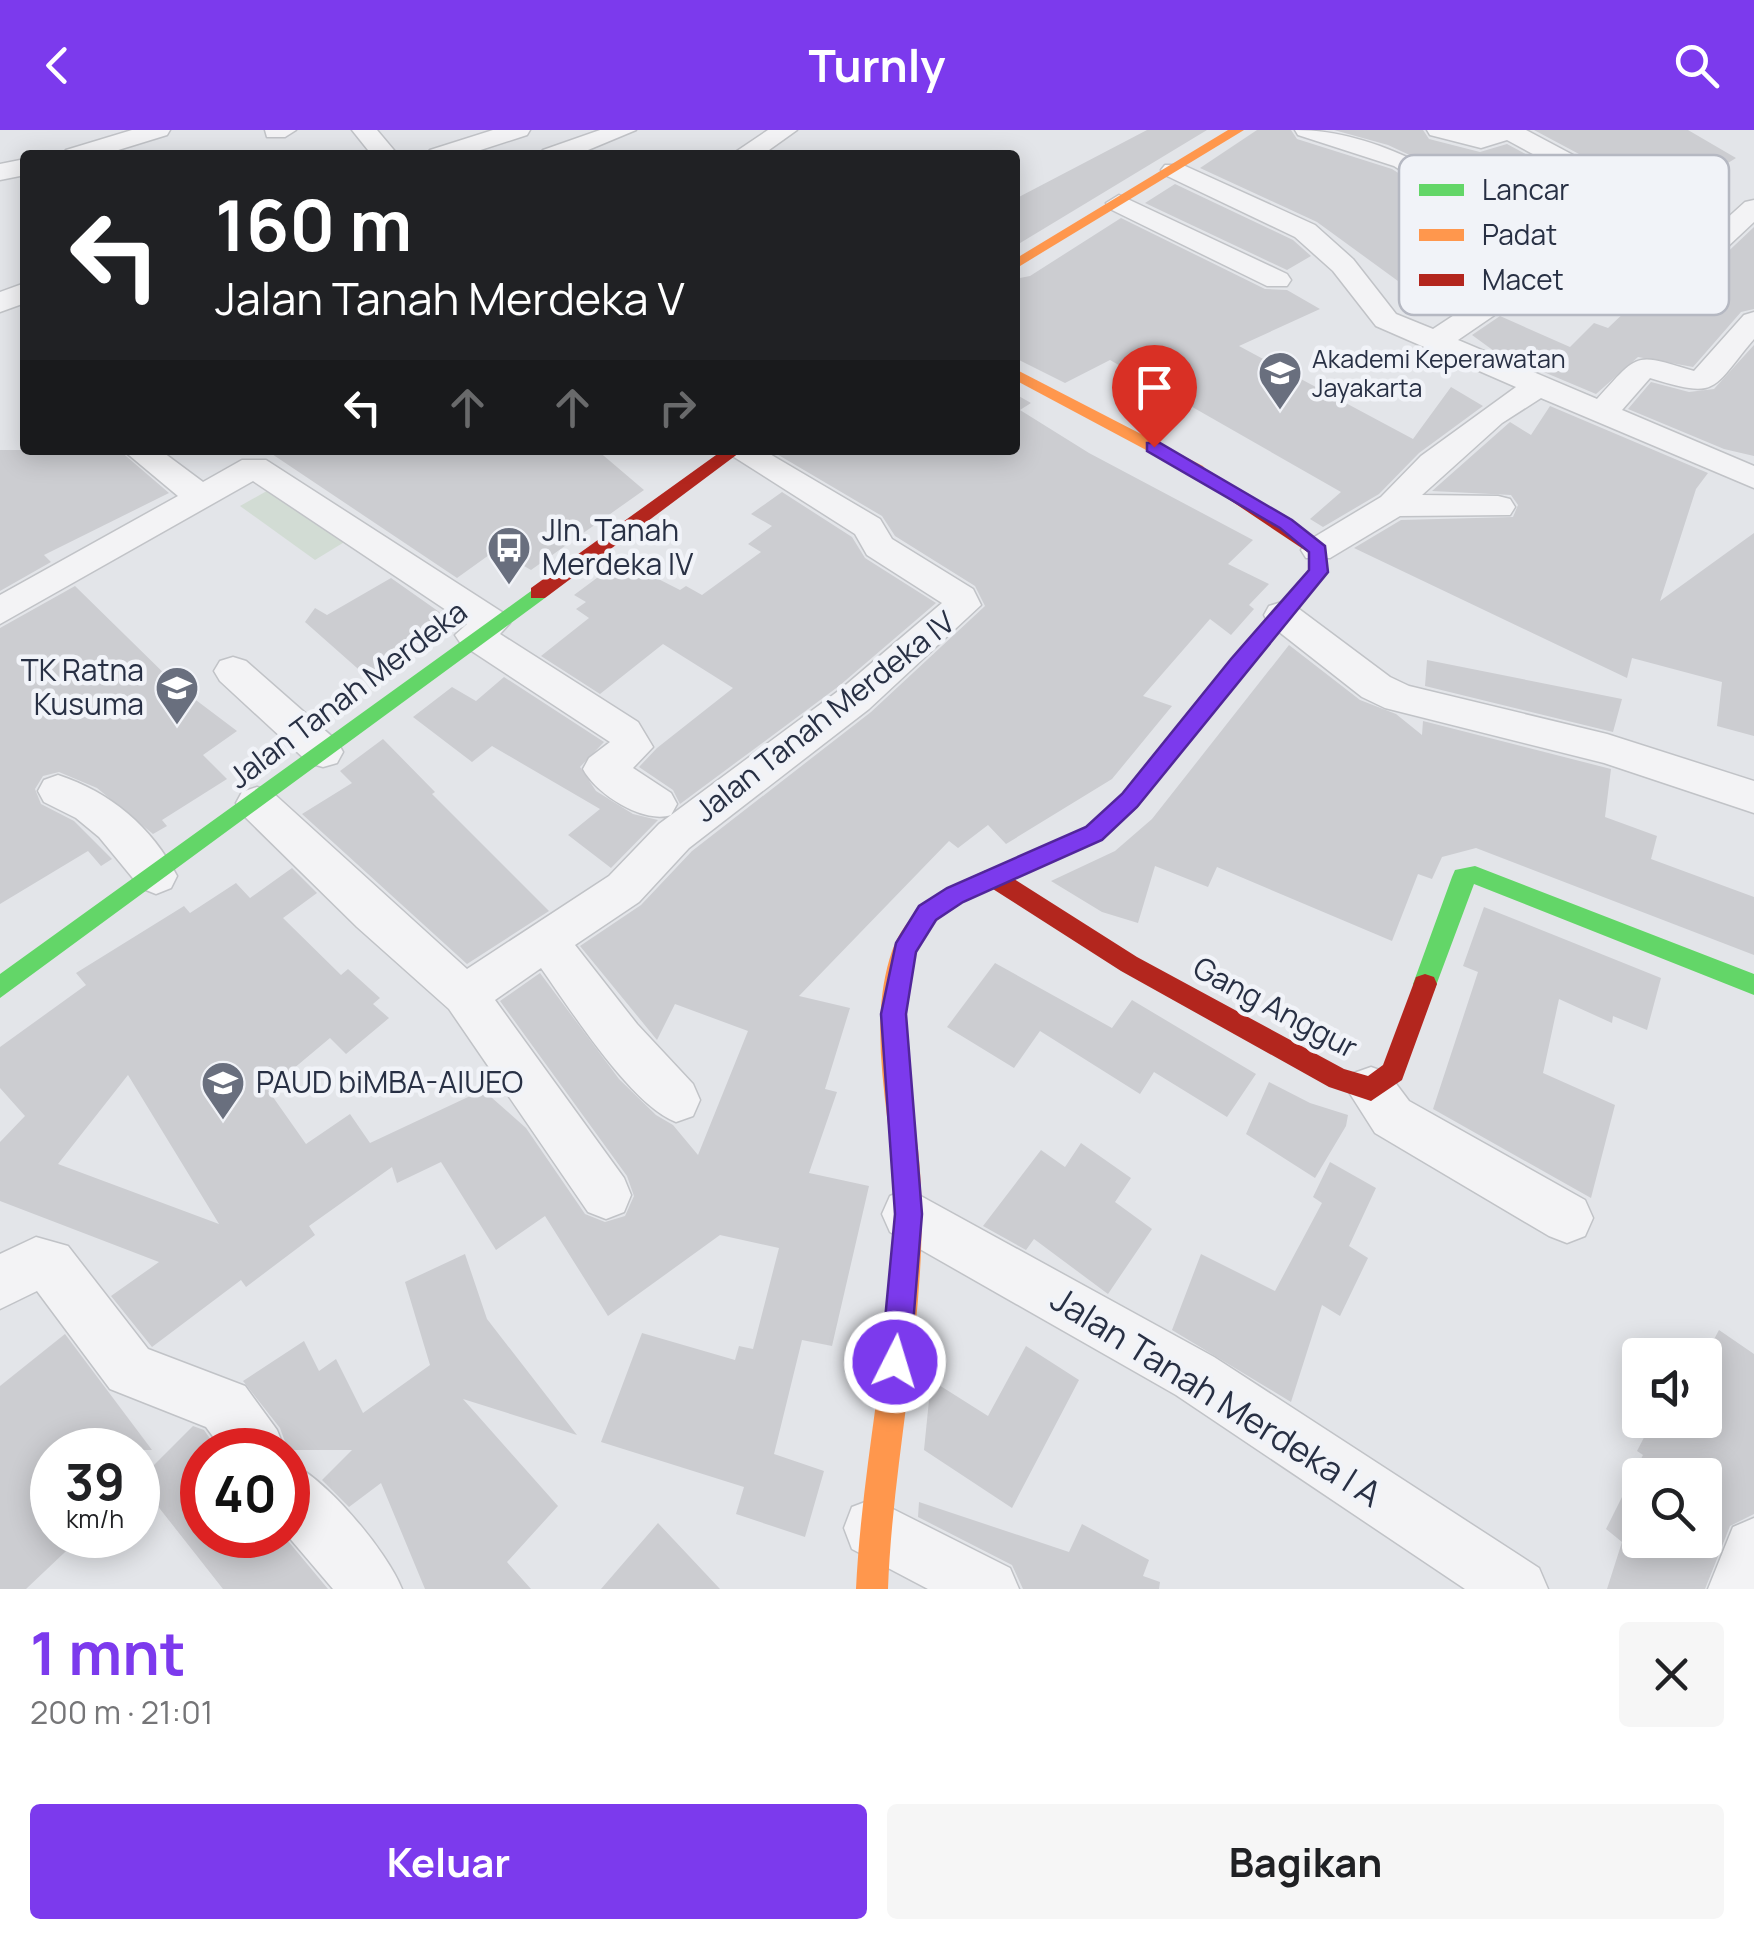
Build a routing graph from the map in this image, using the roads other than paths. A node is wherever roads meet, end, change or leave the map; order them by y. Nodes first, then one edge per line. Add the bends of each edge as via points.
1 (158, 130) edge
2 (364, 130) edge
3 (518, 130) edge
4 (624, 130) edge
5 (1307, 130) edge
6 (1439, 130) edge
7 (1508, 130) edge
8 (780, 131) edge
9 (1222, 132) edge
10 (130, 141) edge
11 (95, 150) edge
12 (382, 150) edge
13 (455, 150) edge
14 (566, 150) edge
15 (752, 150) edge
16 (1554, 155) edge
17 (1399, 161) edge
18 (1174, 170) junction
19 (1119, 203) junction
20 (1754, 208) edge
21 (1729, 230) edge
22 (1020, 261) edge
23 (1277, 280) dead end
24 (1472, 315) edge
25 (1754, 321) edge
26 (1433, 343) junction
27 (1020, 377) edge
28 (1538, 387) junction
29 (1602, 414) junction
30 (146, 455) edge
31 (729, 455) edge
32 (745, 455) edge
33 (248, 459) edge
34 (1754, 478) edge
35 (203, 498) junction
36 (1393, 505) junction
37 (1498, 507) dead end
38 (1318, 550) junction
39 (0, 612) edge
40 (1282, 615) junction
41 (483, 629) junction
42 (233, 671) dead end
43 (323, 752) junction
44 (58, 791) dead end
45 (1754, 797) edge
46 (257, 803) junction
47 (656, 804) dead end
48 (156, 876) junction
49 (993, 877) junction
50 (546, 942) junction
51 (1754, 986) edge
52 (0, 988) edge
53 (465, 995) junction
54 (1371, 1089) junction
55 (676, 1100) dead end
56 (606, 1195) dead end
57 (908, 1214) junction
58 (1567, 1218) dead end
59 (0, 1284) edge
60 (240, 1428) edge
61 (310, 1517) edge
62 (873, 1528) junction
63 (1754, 1548) edge
64 (372, 1589) edge
65 (872, 1589) edge
66 (989, 1589) edge
67 (1518, 1589) edge
68 (1738, 1589) edge

1 - 10 street
2 - 12 street
3 - 13 street
4 - 14 street
5 - 17 street
6 - 7 street via 1481,141
7 - 16 street
8 - 15 street
9 - 18 street
10 - 11 street
18 - 19 street
18 - 26 street via 1305,231 1386,320
19 - 22 street
19 - 23 street
20 - 21 street
24 - 26 street
25 - 29 street via 1700,383 1644,366
26 - 28 street
27 - 38 street via 1185,464
28 - 29 street
28 - 36 street via 1490,416
29 - 34 street
30 - 35 street
31 - 41 street, Jalan Tanah Merdeka
32 - 50 street, Jalan Tanah Merdeka IV via 868,527 876,544 963,606 674,836 624,888
33 - 35 street
33 - 41 street
35 - 39 street
36 - 37 street
36 - 38 street
38 - 40 street via 1319,572
40 - 45 street via 1398,698 1607,748
40 - 49 street via 1130,800 1094,833
41 - 43 street, Jalan Tanah Merdeka
41 - 47 street via 624,732 634,748 603,769
42 - 43 street
43 - 46 street, Jalan Tanah Merdeka
44 - 48 street via 94,804
46 - 48 street, Jalan Tanah Merdeka
46 - 53 street
48 - 52 street, Jalan Tanah Merdeka
49 - 54 street, Gang Anggur via 1129,964 1338,1080
49 - 57 street via 927,913 904,950 894,1014
50 - 53 street, Jalan Tanah Merdeka IV
50 - 55 street
51 - 54 street, Gang Anggur via 1476,875 1463,877 1393,1072
53 - 56 street
54 - 58 street via 1392,1117
57 - 62 street
57 - 67 street, Jalan Tanah Merdeka I A via 1195,1376
59 - 60 street via 36,1263 48,1264 129,1370 224,1406
61 - 64 street
62 - 65 street
62 - 66 street
63 - 68 street

